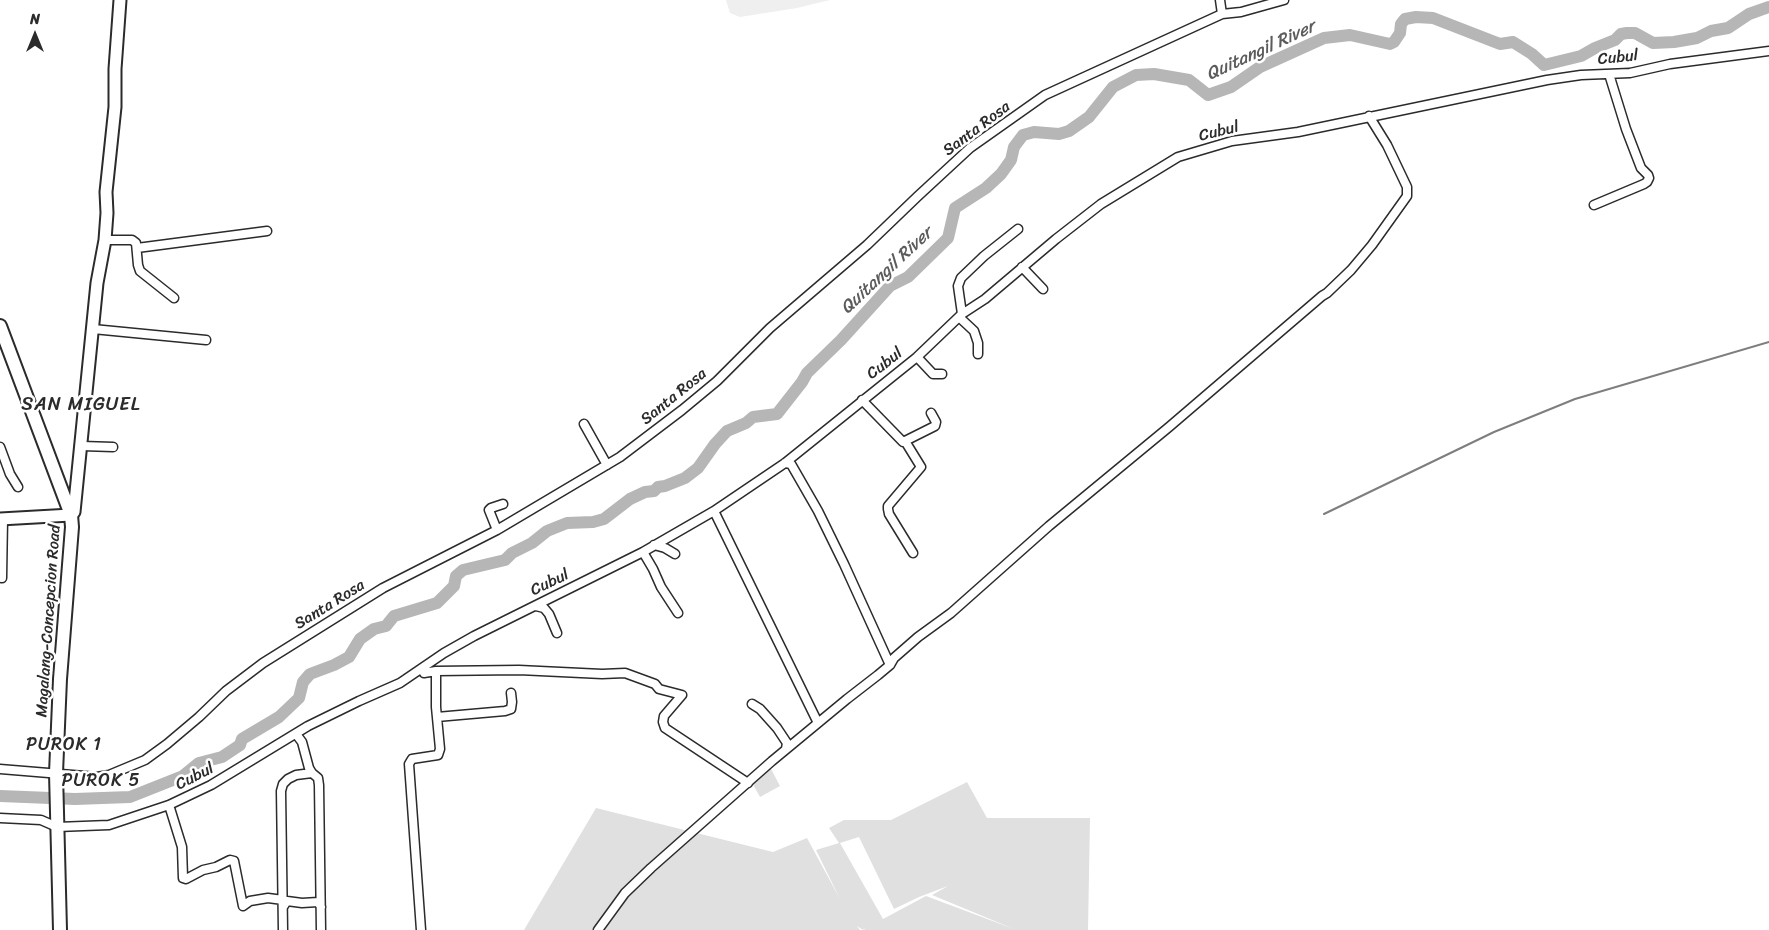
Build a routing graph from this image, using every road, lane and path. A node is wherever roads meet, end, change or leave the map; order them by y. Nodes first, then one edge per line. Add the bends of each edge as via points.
1 (120, 0) edge
2 (1220, 0) edge
3 (1284, 0) edge
4 (1222, 14) junction
5 (1769, 51) edge
6 (1609, 74) junction
7 (1369, 116) junction
8 (1594, 205) dead end
9 (1018, 229) dead end
10 (267, 231) dead end
11 (105, 240) junction
12 (137, 248) junction
13 (1022, 268) junction
14 (1043, 289) dead end
15 (174, 298) dead end
16 (961, 315) junction
17 (0, 326) edge
18 (93, 329) junction
19 (206, 340) dead end
20 (978, 354) dead end
21 (917, 356) junction
22 (942, 374) dead end
23 (862, 400) junction
24 (931, 413) dead end
25 (584, 424) dead end
26 (905, 442) junction
27 (82, 446) junction
28 (0, 447) edge
29 (113, 447) dead end
30 (785, 463) junction
31 (607, 465) junction
32 (0, 474) edge
33 (10, 474) junction
34 (18, 487) dead end
35 (503, 504) dead end
36 (714, 510) junction
37 (71, 516) junction
38 (1, 519) edge
39 (497, 530) junction
40 (654, 546) junction
41 (643, 552) junction
42 (913, 553) dead end
43 (675, 554) dead end
44 (2, 578) dead end
45 (536, 606) junction
46 (678, 613) dead end
47 (557, 633) dead end
48 (890, 665) junction
49 (422, 668) junction
50 (436, 671) junction
51 (511, 693) dead end
52 (752, 704) dead end
53 (437, 716) junction
54 (818, 722) junction
55 (296, 734) junction
56 (786, 750) junction
57 (0, 769) edge
58 (312, 773) junction
59 (56, 779) junction
60 (748, 783) junction
61 (169, 805) junction
62 (0, 818) edge
63 (57, 824) junction
64 (283, 903) junction
65 (321, 907) junction
66 (60, 930) edge
67 (283, 930) edge
68 (321, 930) edge
69 (421, 930) edge
70 (598, 930) edge

1 - 11 street
2 - 4 street
3 - 4 street, Santa Rosa
4 - 31 street, Santa Rosa via 1045,95 970,148 867,245 770,328 717,381
5 - 6 street, Cubul
6 - 7 street, Cubul via 1548,80
6 - 8 street via 1641,168 1649,178 1644,184
7 - 13 street, Cubul via 1298,132 1232,141 1178,157 1101,204
7 - 48 street via 1392,154 1407,187 1407,196 1351,270 1169,428 1048,526 951,613 918,637
9 - 16 street via 961,278 958,286
10 - 12 street
11 - 12 street via 132,240
11 - 18 street
12 - 15 street via 140,270
13 - 14 street
13 - 16 street, Cubul
16 - 20 street via 974,331
16 - 21 street, Cubul
17 - 37 main road, Magalang-Concepcion Road
18 - 19 street
18 - 27 street
21 - 22 street via 933,374
21 - 23 street, Cubul
23 - 26 street
23 - 30 street, Cubul
24 - 26 street via 935,426
25 - 31 street
26 - 42 street via 921,467 888,509
27 - 29 street
27 - 37 street
28 - 33 street
30 - 36 street, Cubul
30 - 48 street via 791,464 818,511
31 - 39 street, Santa Rosa
32 - 33 street
33 - 34 street
35 - 39 street via 489,510
36 - 40 street, Cubul
36 - 54 street
37 - 38 street
37 - 59 main road, Magalang-Concepcion Road
38 - 44 street
39 - 59 street, Santa Rosa via 383,588 263,663 145,760 97,778 73,776
40 - 41 street, Cubul
40 - 43 street
41 - 45 street, Cubul
41 - 46 street
45 - 47 street via 549,614
45 - 49 street, Cubul via 474,636
48 - 54 street
49 - 50 street via 424,673
49 - 55 street, Cubul via 400,683
50 - 53 street
50 - 60 street via 625,673 682,695 664,716 665,728
51 - 53 street via 511,709 505,711
52 - 56 street via 777,728 786,743
53 - 69 street via 438,755 412,759 409,764
54 - 56 street
55 - 58 street via 305,748
55 - 61 street, Cubul via 211,786
56 - 60 street
57 - 59 street, Santa Rosa
58 - 64 street via 288,779 281,791
58 - 65 street via 318,778 320,792
59 - 63 main road, Magalang-Concepcion Road
60 - 70 street via 625,893
61 - 63 street, Cubul via 109,825
61 - 64 street via 182,847 183,878 234,861 243,906 250,901 268,898
62 - 63 street
63 - 66 main road, Magalang-Concepcion Road
64 - 65 street via 318,902
64 - 67 street
65 - 68 street

